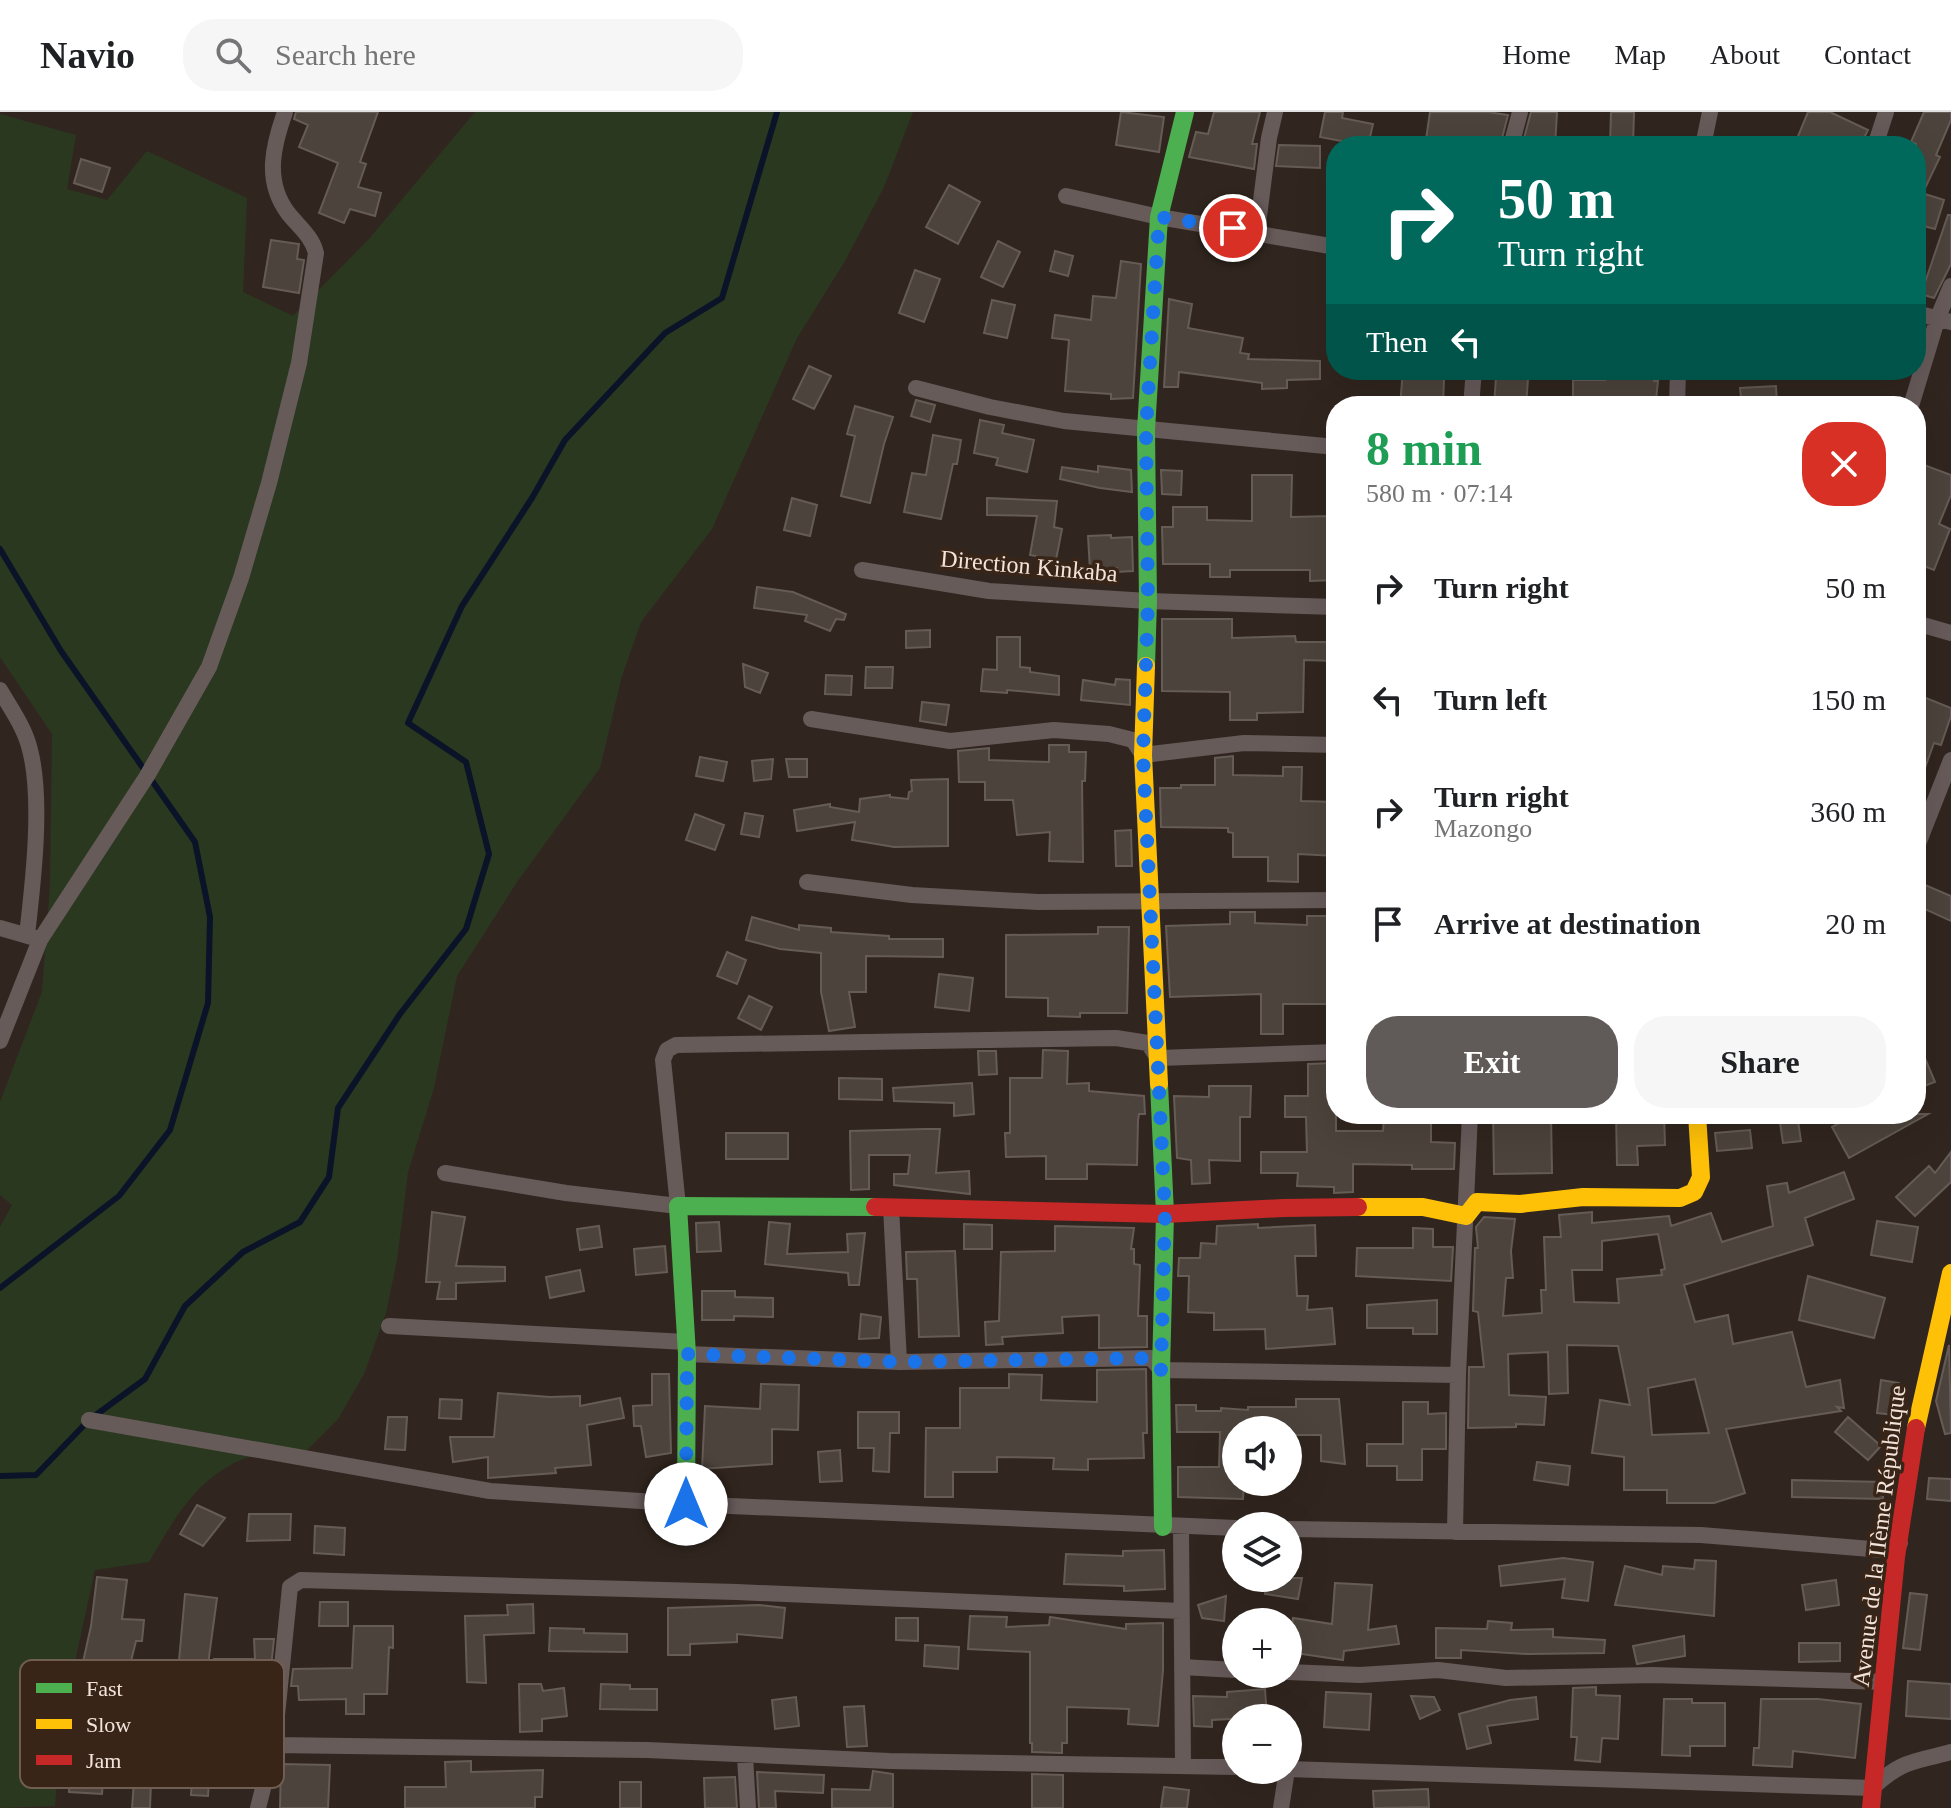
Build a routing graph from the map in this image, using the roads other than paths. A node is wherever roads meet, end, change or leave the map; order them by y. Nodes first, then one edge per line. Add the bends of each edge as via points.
1 (285, 112) edge
2 (1185, 112) edge
3 (1275, 112) edge
4 (1520, 112) edge
5 (1710, 112) edge
6 (1886, 112) edge
7 (1514, 136) edge
8 (1705, 136) edge
9 (1878, 136) edge
10 (1066, 196) dead end
11 (1159, 217) junction
12 (1257, 232) junction
13 (1326, 245) edge
14 (1951, 286) edge
15 (1944, 320) edge
16 (1926, 367) edge
17 (916, 388) dead end
18 (1146, 430) junction
19 (1326, 446) edge
20 (862, 570) dead end
21 (1148, 601) junction
22 (1326, 607) edge
23 (1926, 626) edge
24 (1951, 633) edge
25 (0, 690) edge
26 (811, 719) dead end
27 (1326, 745) edge
28 (1143, 755) junction
29 (1951, 760) edge
30 (1926, 824) edge
31 (807, 882) dead end
32 (1326, 900) edge
33 (1151, 902) junction
34 (0, 928) edge
35 (34, 937) junction
36 (0, 1041) edge
37 (1326, 1052) edge
38 (1158, 1058) junction
39 (1470, 1124) edge
40 (1698, 1124) edge
41 (445, 1173) dead end
42 (678, 1206) junction
43 (891, 1207) junction
44 (1165, 1214) junction
45 (1466, 1216) junction
46 (1951, 1273) edge
47 (389, 1326) dead end
48 (686, 1348) junction
49 (899, 1362) junction
50 (1161, 1370) junction
51 (1458, 1375) junction
52 (89, 1420) dead end
53 (686, 1504) junction
54 (1172, 1527) junction
55 (1222, 1528) edge
56 (1302, 1529) edge
57 (1455, 1532) junction
58 (1900, 1543) junction
59 (1181, 1611) junction
60 (282, 1660) edge
61 (1182, 1667) junction
62 (1222, 1669) edge
63 (1302, 1673) edge
64 (1884, 1682) junction
65 (284, 1745) edge
66 (1951, 1752) edge
67 (745, 1756) junction
68 (1183, 1765) junction
69 (1222, 1766) edge
70 (1302, 1769) edge
71 (1285, 1784) edge
72 (263, 1788) edge
73 (1872, 1788) junction
74 (258, 1808) edge
75 (748, 1808) edge
76 (1281, 1808) edge
77 (1871, 1808) edge

1 - 35 street via 271,171 286,210 316,253 299,363 241,578 209,667 147,776
2 - 11 street
3 - 12 street
4 - 7 street
5 - 8 street
6 - 9 street
10 - 11 street
11 - 12 street
11 - 18 street
12 - 13 street
14 - 15 street
15 - 16 street
17 - 18 street via 1049,418
18 - 19 street
18 - 21 street
20 - 21 street, Direction Kinkaba via 989,591
21 - 22 street, Direction Kinkaba
21 - 28 street
23 - 24 street
25 - 35 street via 23,729 35,775
26 - 28 street via 950,741 1054,730 1109,734 1133,740
27 - 28 street via 1244,743
28 - 33 street
29 - 30 street
31 - 33 street via 912,895
32 - 33 street
33 - 38 street
34 - 35 street
35 - 36 street
37 - 38 street
38 - 42 street via 1148,1043 1116,1038 676,1045 663,1060
38 - 44 street
39 - 45 street
40 - 45 street via 1701,1177 1694,1192 1680,1198 1477,1202
41 - 42 street
42 - 43 street
42 - 48 street
43 - 44 street
43 - 49 street
44 - 45 street via 1423,1207
44 - 50 street
45 - 51 street
46 - 58 street, Avenue de la IIème République via 1921,1392
47 - 48 street
48 - 49 street
48 - 53 street
49 - 50 street via 1151,1358
50 - 51 street
50 - 54 street
51 - 57 street
52 - 53 street via 490,1491
53 - 54 street
54 - 55 street
54 - 59 street
56 - 57 street
57 - 58 street via 1701,1535 1895,1551
58 - 64 street, Avenue de la IIème République
59 - 60 street via 301,1580 290,1587
59 - 61 street
61 - 62 street
61 - 68 street
63 - 64 street via 1438,1670 1506,1678 1652,1675
64 - 73 street, Avenue de la IIème République
65 - 67 street
66 - 73 street via 1907,1762
67 - 68 street
67 - 75 street
68 - 69 street
70 - 73 street
71 - 76 street
72 - 74 street
73 - 77 street, Avenue de la IIème République

